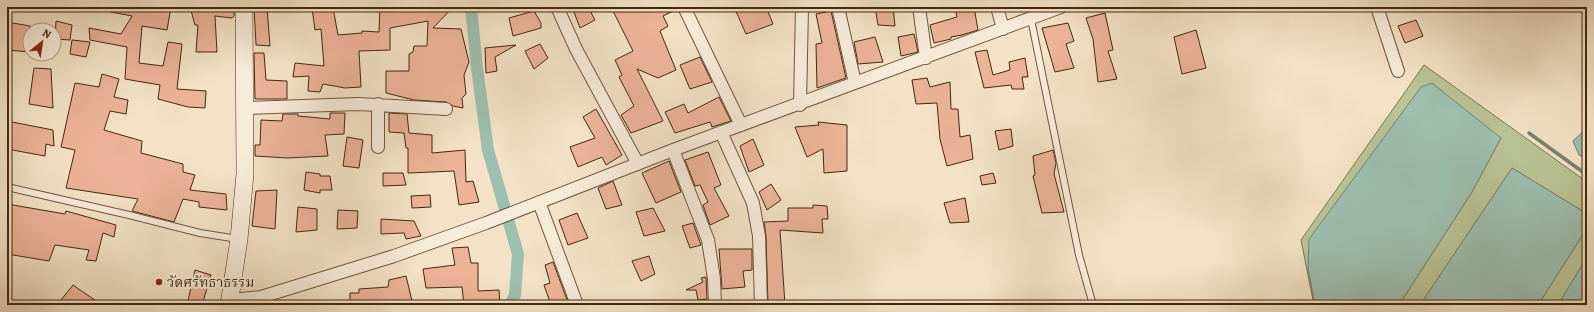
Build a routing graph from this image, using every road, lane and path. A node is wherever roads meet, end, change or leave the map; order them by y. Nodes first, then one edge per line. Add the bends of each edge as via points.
1 (557, 7) edge
2 (684, 7) edge
3 (802, 7) edge
4 (838, 7) edge
5 (919, 7) edge
6 (996, 7) edge
7 (1061, 7) edge
8 (1377, 7) edge
9 (245, 13) edge
10 (1031, 18) junction
11 (1003, 29) junction
12 (926, 58) junction
13 (1398, 71) dead end
14 (855, 83) junction
15 (378, 104) junction
16 (800, 105) junction
17 (246, 108) junction
18 (446, 109) dead end
19 (741, 125) junction
20 (721, 132) junction
21 (378, 147) dead end
22 (673, 150) junction
23 (638, 164) junction
24 (7, 187) edge
25 (537, 203) junction
26 (239, 239) junction
27 (230, 303) edge
28 (578, 305) edge
29 (715, 305) edge
30 (761, 305) edge
31 (1093, 305) edge

1 - 23 street via 576,49
2 - 19 street
3 - 16 street
4 - 14 street
5 - 12 street
6 - 11 street
7 - 10 street
8 - 13 street
9 - 17 street
10 - 11 street
10 - 31 lane via 1079,255
11 - 12 street
12 - 14 street
14 - 16 street
15 - 17 street
15 - 18 street
15 - 21 street
16 - 19 street
17 - 26 street via 246,174
19 - 20 street
20 - 22 street
20 - 30 street via 753,203 759,236
22 - 23 street
22 - 29 street via 708,240
23 - 25 street
24 - 26 lane via 129,214 200,233
25 - 27 street via 394,256 268,295
25 - 28 street
26 - 27 street

